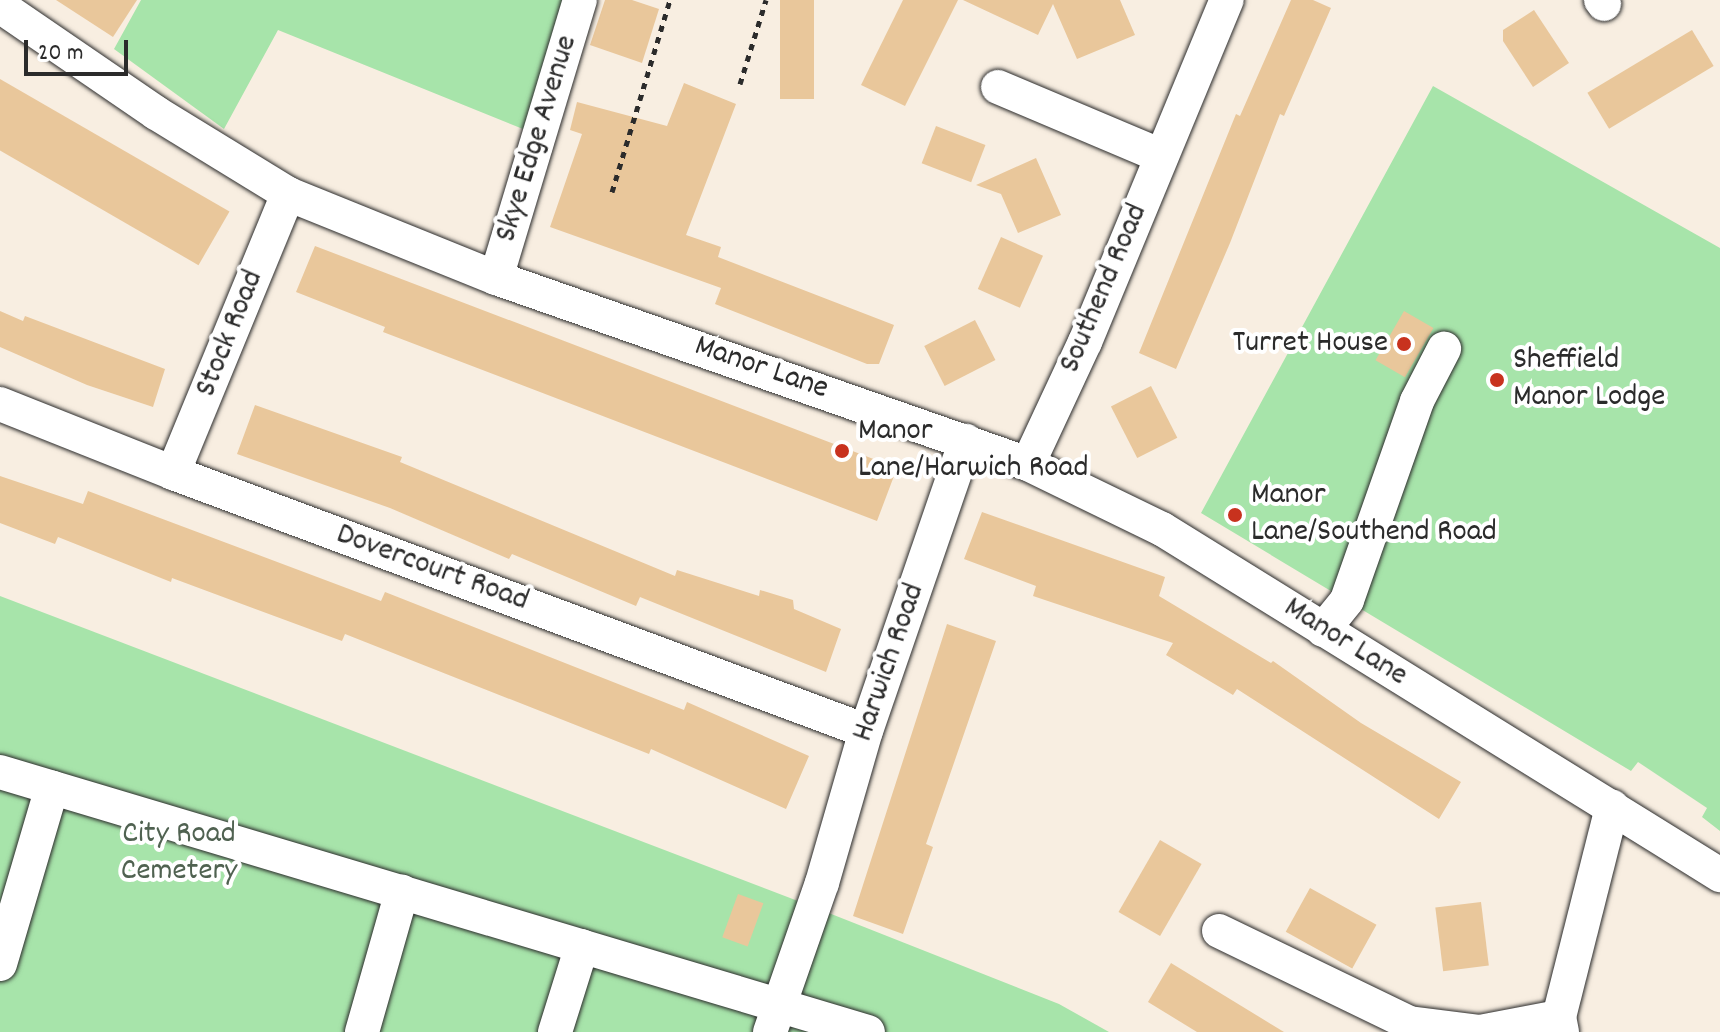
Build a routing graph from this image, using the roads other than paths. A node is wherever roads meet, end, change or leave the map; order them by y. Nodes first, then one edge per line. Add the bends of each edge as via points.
1 (580, 0) edge
2 (1227, 0) edge
3 (0, 6) edge
4 (998, 87) dead end
5 (1161, 156) junction
6 (288, 194) junction
7 (496, 278) junction
8 (1444, 349) dead end
9 (0, 404) edge
10 (966, 441) junction
11 (1028, 464) junction
12 (173, 473) junction
13 (1323, 630) junction
14 (866, 731) junction
15 (0, 772) edge
16 (52, 787) junction
17 (1612, 807) junction
18 (1720, 875) edge
19 (402, 892) junction
20 (1219, 931) dead end
21 (582, 946) junction
22 (0, 964) edge
23 (774, 1018) edge
24 (1560, 1025) edge
25 (362, 1032) edge
26 (555, 1032) edge
27 (868, 1032) edge

1 - 7 street, Skye Edge Avenue
2 - 5 street, Southend Road
3 - 6 street, Manor Lane via 156,113
4 - 5 street
5 - 11 street, Southend Road
6 - 7 street, Manor Lane
6 - 12 street, Stock Road
7 - 10 street, Manor Lane
8 - 13 street via 1417,401 1347,600
9 - 12 street, Dovercourt Road
10 - 11 street, Manor Lane
10 - 14 street, Harwich Road
11 - 13 street, Manor Lane via 1162,529
12 - 14 street, Dovercourt Road
13 - 17 street, Manor Lane
14 - 23 street, Harwich Road via 820,888
15 - 16 street
16 - 19 street
16 - 22 street
17 - 18 street, Manor Lane
17 - 24 street
19 - 21 street
19 - 25 street
20 - 24 street via 1409,1023 1480,1032
21 - 23 street
21 - 26 street
23 - 27 street

